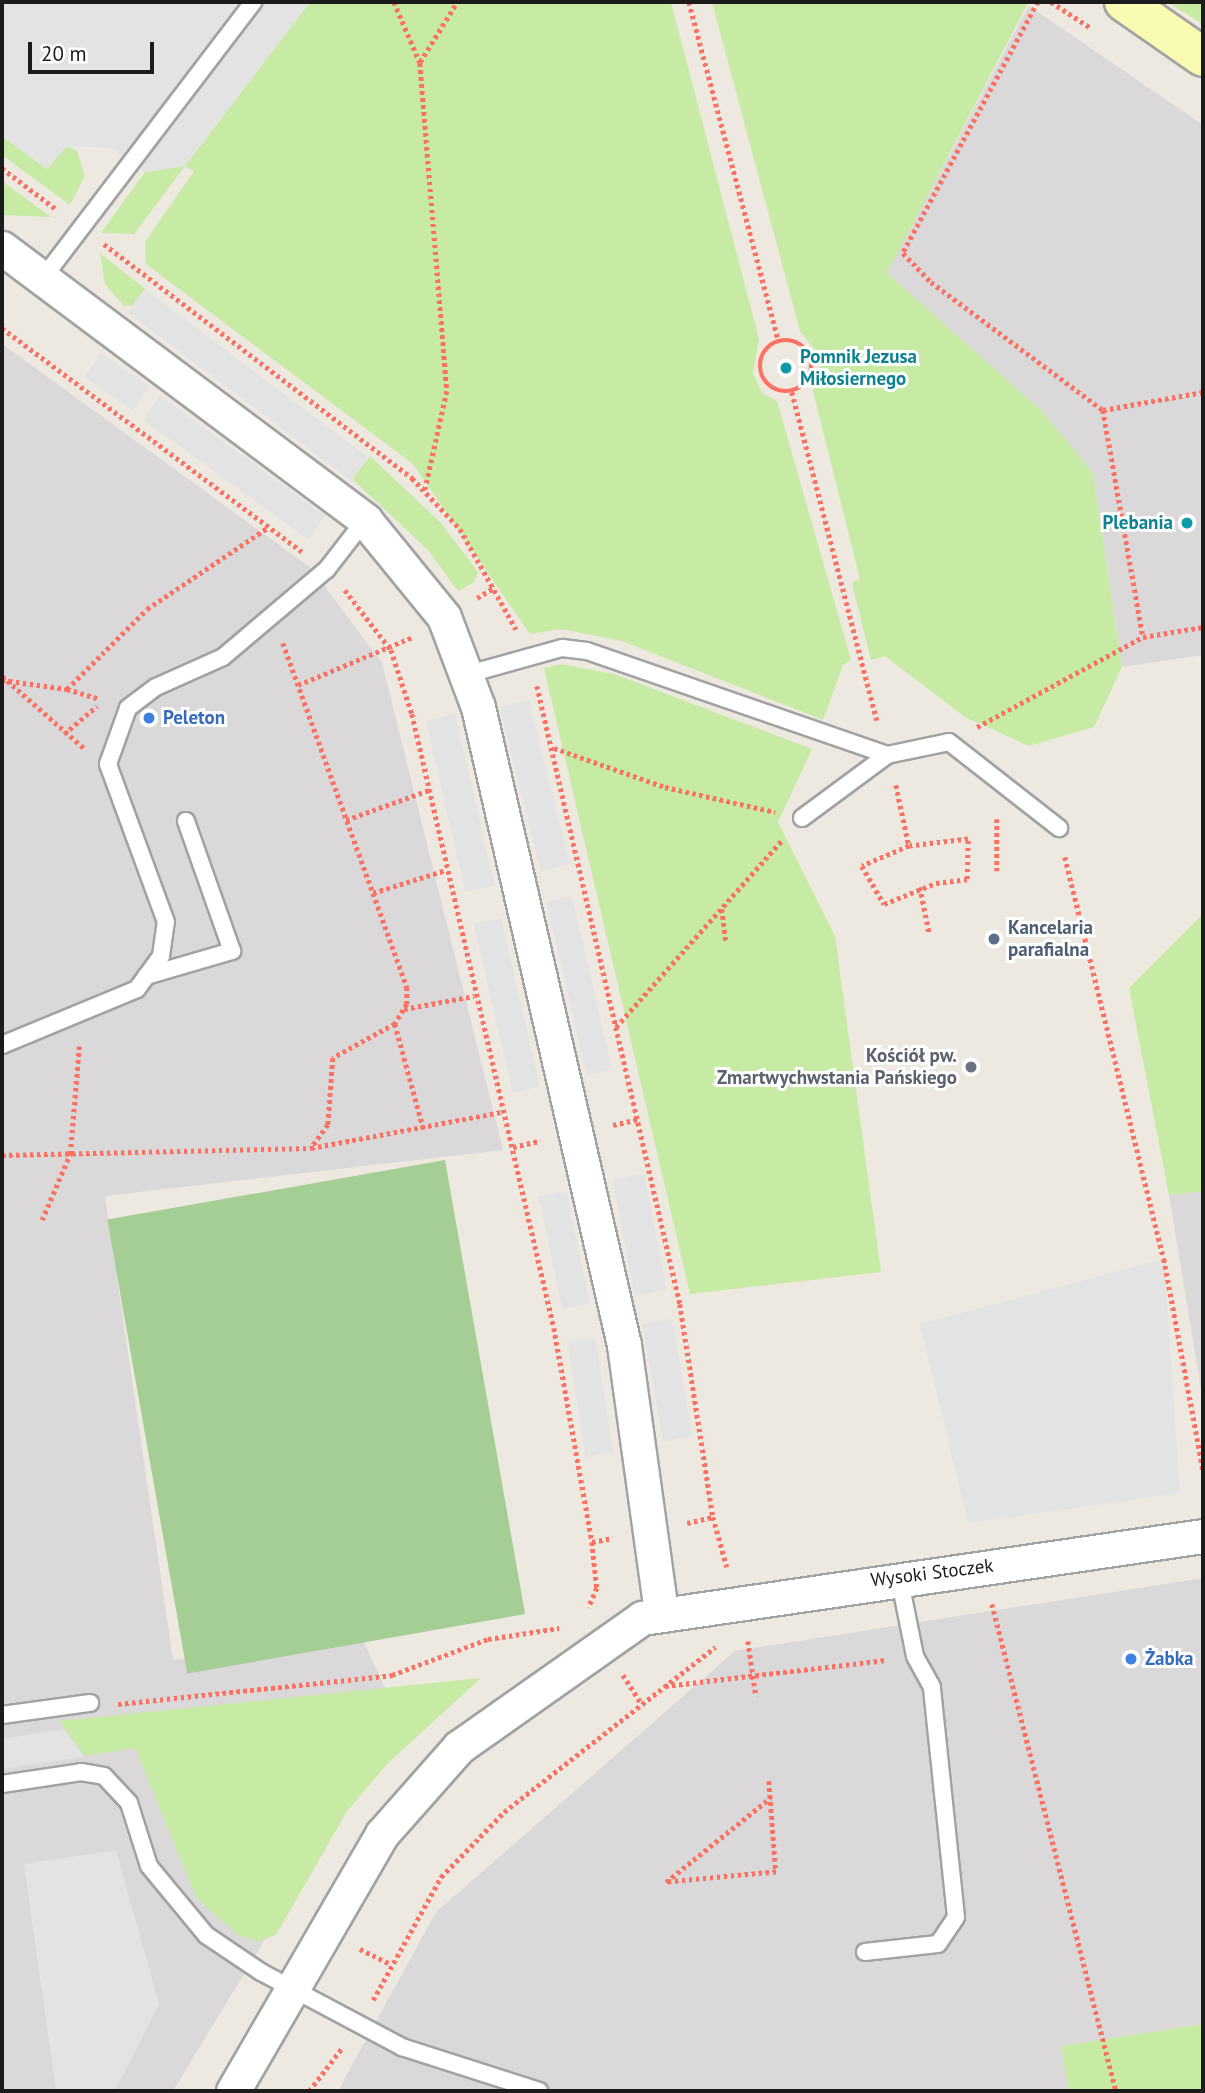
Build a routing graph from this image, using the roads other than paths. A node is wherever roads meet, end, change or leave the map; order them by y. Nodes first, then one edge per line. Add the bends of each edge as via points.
1 (253, 2) edge
2 (1124, 2) edge
3 (1203, 57) edge
4 (2, 248) edge
5 (43, 278) junction
6 (365, 520) junction
7 (466, 675) junction
8 (887, 755) junction
9 (802, 818) road end
10 (186, 821) dead end
11 (1059, 828) road end
12 (146, 976) junction
13 (2, 1045) edge
14 (1203, 1536) edge
15 (899, 1577) junction
16 (661, 1611) junction
17 (90, 1703) road end
18 (2, 1715) edge
19 (2, 1784) edge
20 (865, 1952) dead end
21 (292, 1988) junction
22 (233, 2091) edge
23 (539, 2091) edge

1 - 5 lane
2 - 3 main road
4 - 5 street
5 - 6 street
6 - 7 street via 444,617
6 - 12 lane via 327,569 223,657 156,687 128,708 108,764 166,922 161,956
7 - 8 lane via 562,649 615,657
7 - 16 street via 624,1345
8 - 9 lane
8 - 11 lane via 949,743
10 - 12 lane via 232,951
12 - 13 lane via 137,989
14 - 15 street, Wysoki Stoczek
15 - 16 street, Wysoki Stoczek via 741,1583
15 - 20 lane via 915,1656 932,1688 956,1917 938,1944
16 - 21 street, Wysoki Stoczek via 624,1629 459,1747 382,1833
17 - 18 lane
19 - 21 lane via 81,1772 120,1787 149,1866 206,1935
21 - 22 street, Wysoki Stoczek
21 - 23 lane via 360,2025 467,2073

